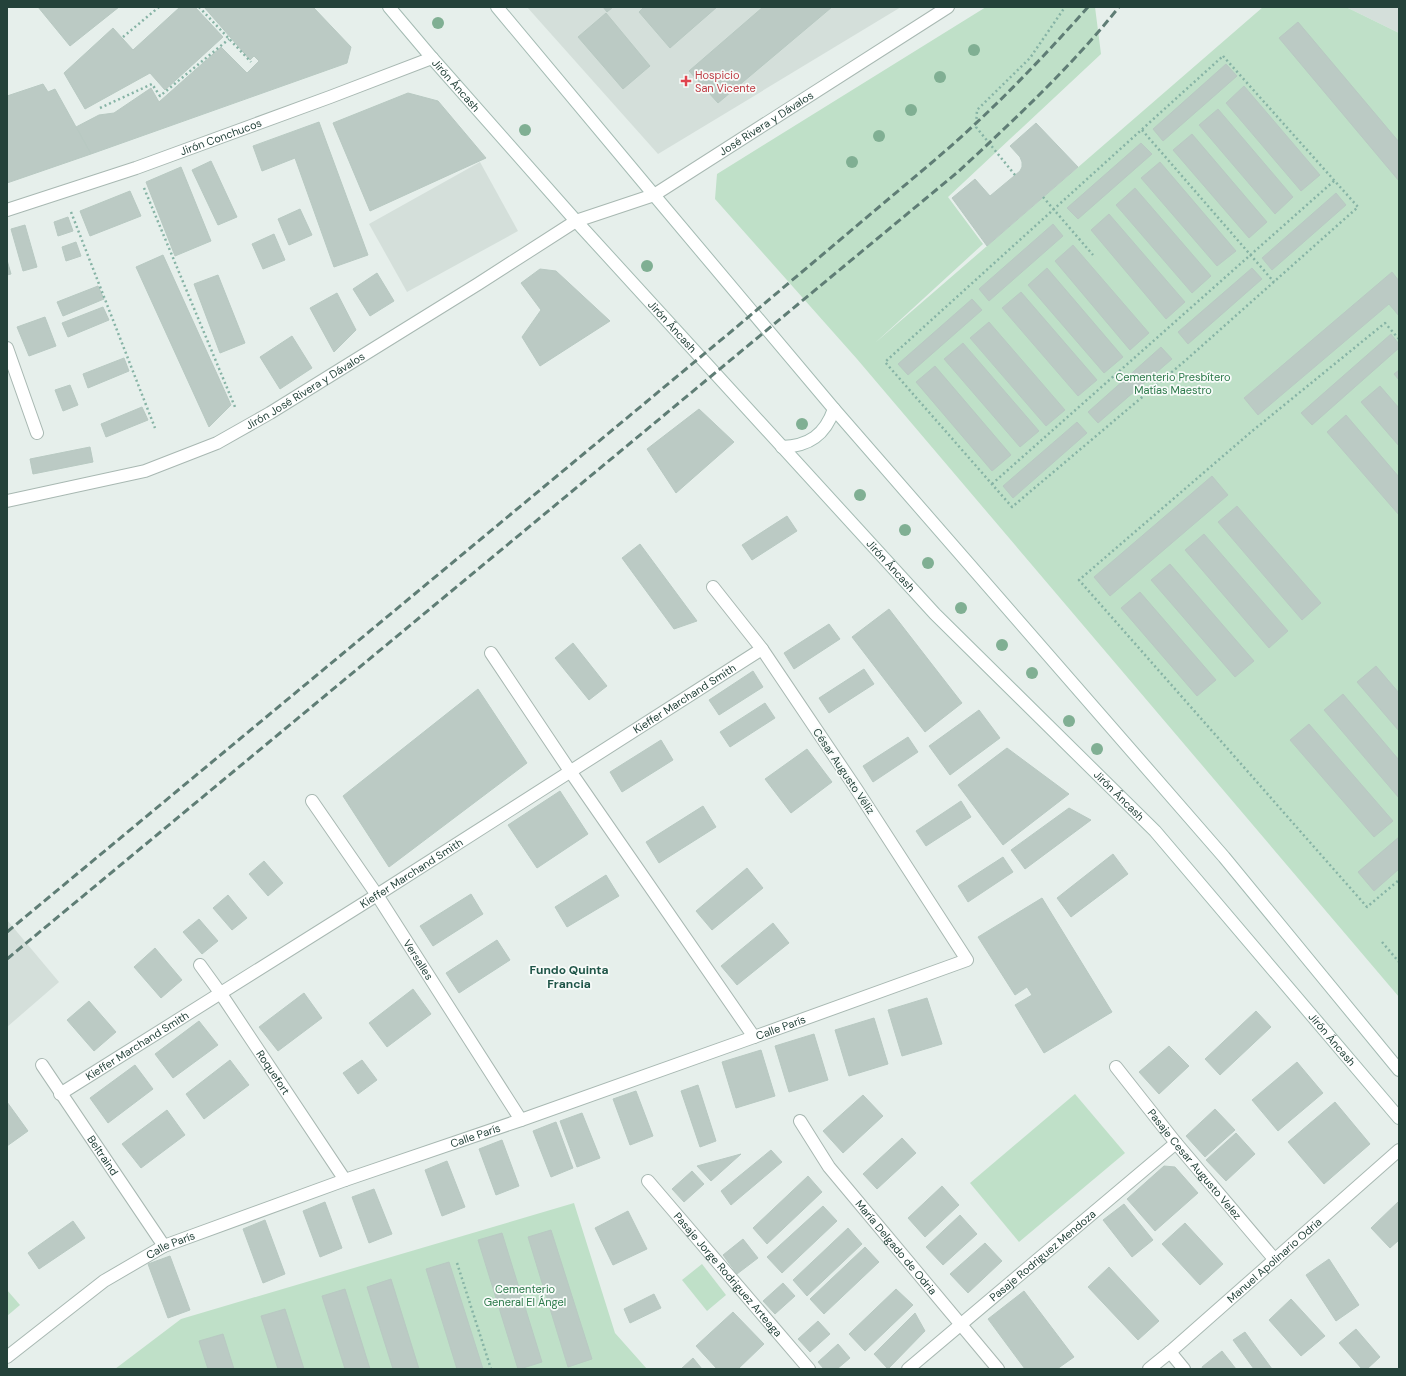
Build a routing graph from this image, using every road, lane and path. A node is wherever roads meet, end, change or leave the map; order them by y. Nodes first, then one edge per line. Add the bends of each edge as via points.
1 (159, 7) edge
2 (199, 7) edge
3 (389, 7) edge
4 (497, 7) edge
5 (948, 7) edge
6 (1064, 7) edge
7 (123, 37) dead end
8 (229, 39) junction
9 (432, 58) junction
10 (251, 62) dead end
11 (100, 108) dead end
12 (1142, 130) junction
13 (136, 168) junction
14 (1016, 175) dead end
15 (1335, 180) junction
16 (63, 192) junction
17 (654, 196) junction
18 (1043, 197) dead end
19 (7, 210) edge
20 (1054, 210) junction
21 (576, 221) junction
22 (1251, 254) junction
23 (1093, 255) dead end
24 (1274, 282) junction
25 (1399, 339) edge
26 (7, 348) edge
27 (235, 408) dead end
28 (834, 409) junction
29 (155, 428) dead end
30 (38, 434) dead end
31 (782, 447) junction
32 (992, 484) junction
33 (7, 501) edge
34 (713, 587) dead end
35 (762, 649) junction
36 (491, 653) dead end
37 (570, 771) junction
38 (312, 801) dead end
39 (1399, 880) edge
40 (377, 895) junction
41 (1382, 942) dead end
42 (967, 960) joint
43 (1399, 962) edge
44 (200, 965) dead end
45 (221, 994) junction
46 (754, 1037) junction
47 (42, 1065) dead end
48 (1116, 1067) dead end
49 (1399, 1070) edge
50 (60, 1094) junction
51 (1399, 1118) edge
52 (521, 1120) junction
53 (800, 1121) dead end
54 (1176, 1143) junction
55 (1399, 1150) edge
56 (345, 1180) junction
57 (648, 1180) dead end
58 (164, 1246) junction
59 (1275, 1260) junction
60 (457, 1263) dead end
61 (960, 1325) junction
62 (1170, 1352) junction
63 (7, 1357) edge
64 (491, 1369) edge
65 (809, 1369) edge
66 (908, 1369) edge
67 (998, 1369) edge
68 (1149, 1369) edge
69 (1184, 1369) edge

1 - 7 path
2 - 8 path
3 - 9 street, Jirón Áncash
4 - 17 street
5 - 17 street, José Rivera y Dávalos
6 - 14 path via 1030,58 977,110 976,127
8 - 10 path
8 - 11 path via 160,96 152,84
9 - 13 street, Jirón Conchucos
9 - 21 street, Jirón Áncash
12 - 15 path via 1223,56
12 - 20 path
12 - 22 path
13 - 16 street, Jirón Conchucos
13 - 27 path
15 - 22 path
15 - 24 path via 1358,207
16 - 19 street, Jirón Conchucos
16 - 29 path
17 - 21 street, José Rivera y Dávalos
17 - 28 street
18 - 20 path
20 - 23 path
20 - 32 path via 885,362
21 - 31 street, Jirón Áncash
21 - 33 street, Jirón José Rivera y Dávalos via 270,413 217,443 145,471
22 - 24 path
22 - 32 path
24 - 32 path via 1012,507
25 - 39 path via 1384,323 1251,432 1079,580 1368,906
26 - 30 street
28 - 31 street via 825,429 817,437 806,443
28 - 49 street via 1224,857
31 - 51 street, Jirón Áncash via 935,614 1155,831
34 - 35 street, César Augusto Véliz
35 - 37 street, Kieffer Marchand Smith
35 - 42 street, César Augusto Véliz
36 - 37 street
37 - 40 street, Kieffer Marchand Smith
37 - 46 street
38 - 40 street, Versalles
40 - 45 street, Kieffer Marchand Smith
40 - 52 street, Versalles
41 - 43 path
42 - 46 street, Calle París
44 - 45 street, Roquefort
45 - 50 street, Kieffer Marchand Smith
45 - 56 street, Roquefort
46 - 52 street, Calle París
47 - 50 street, Beltraind
48 - 54 street, Pasaje Cesar Augusto Velez
50 - 58 street, Beltraind
52 - 56 street, Calle París
53 - 61 street, María Delgado de Odria via 829,1167
54 - 59 street, Pasaje Cesar Augusto Velez
54 - 61 street, Pasaje Rodriguez Mendoza
55 - 59 street, Manuel Apolinario Odria
56 - 58 street, Calle París
57 - 65 street, Pasaje Jorge Rodriguez Arteaga
58 - 63 street, Calle París via 104,1281
59 - 62 street, Manuel Apolinario Odria
60 - 64 path
61 - 66 street, Pasaje Rodriguez Mendoza
61 - 67 street, María Delgado de Odria
62 - 68 street, Manuel Apolinario Odria
62 - 69 street

